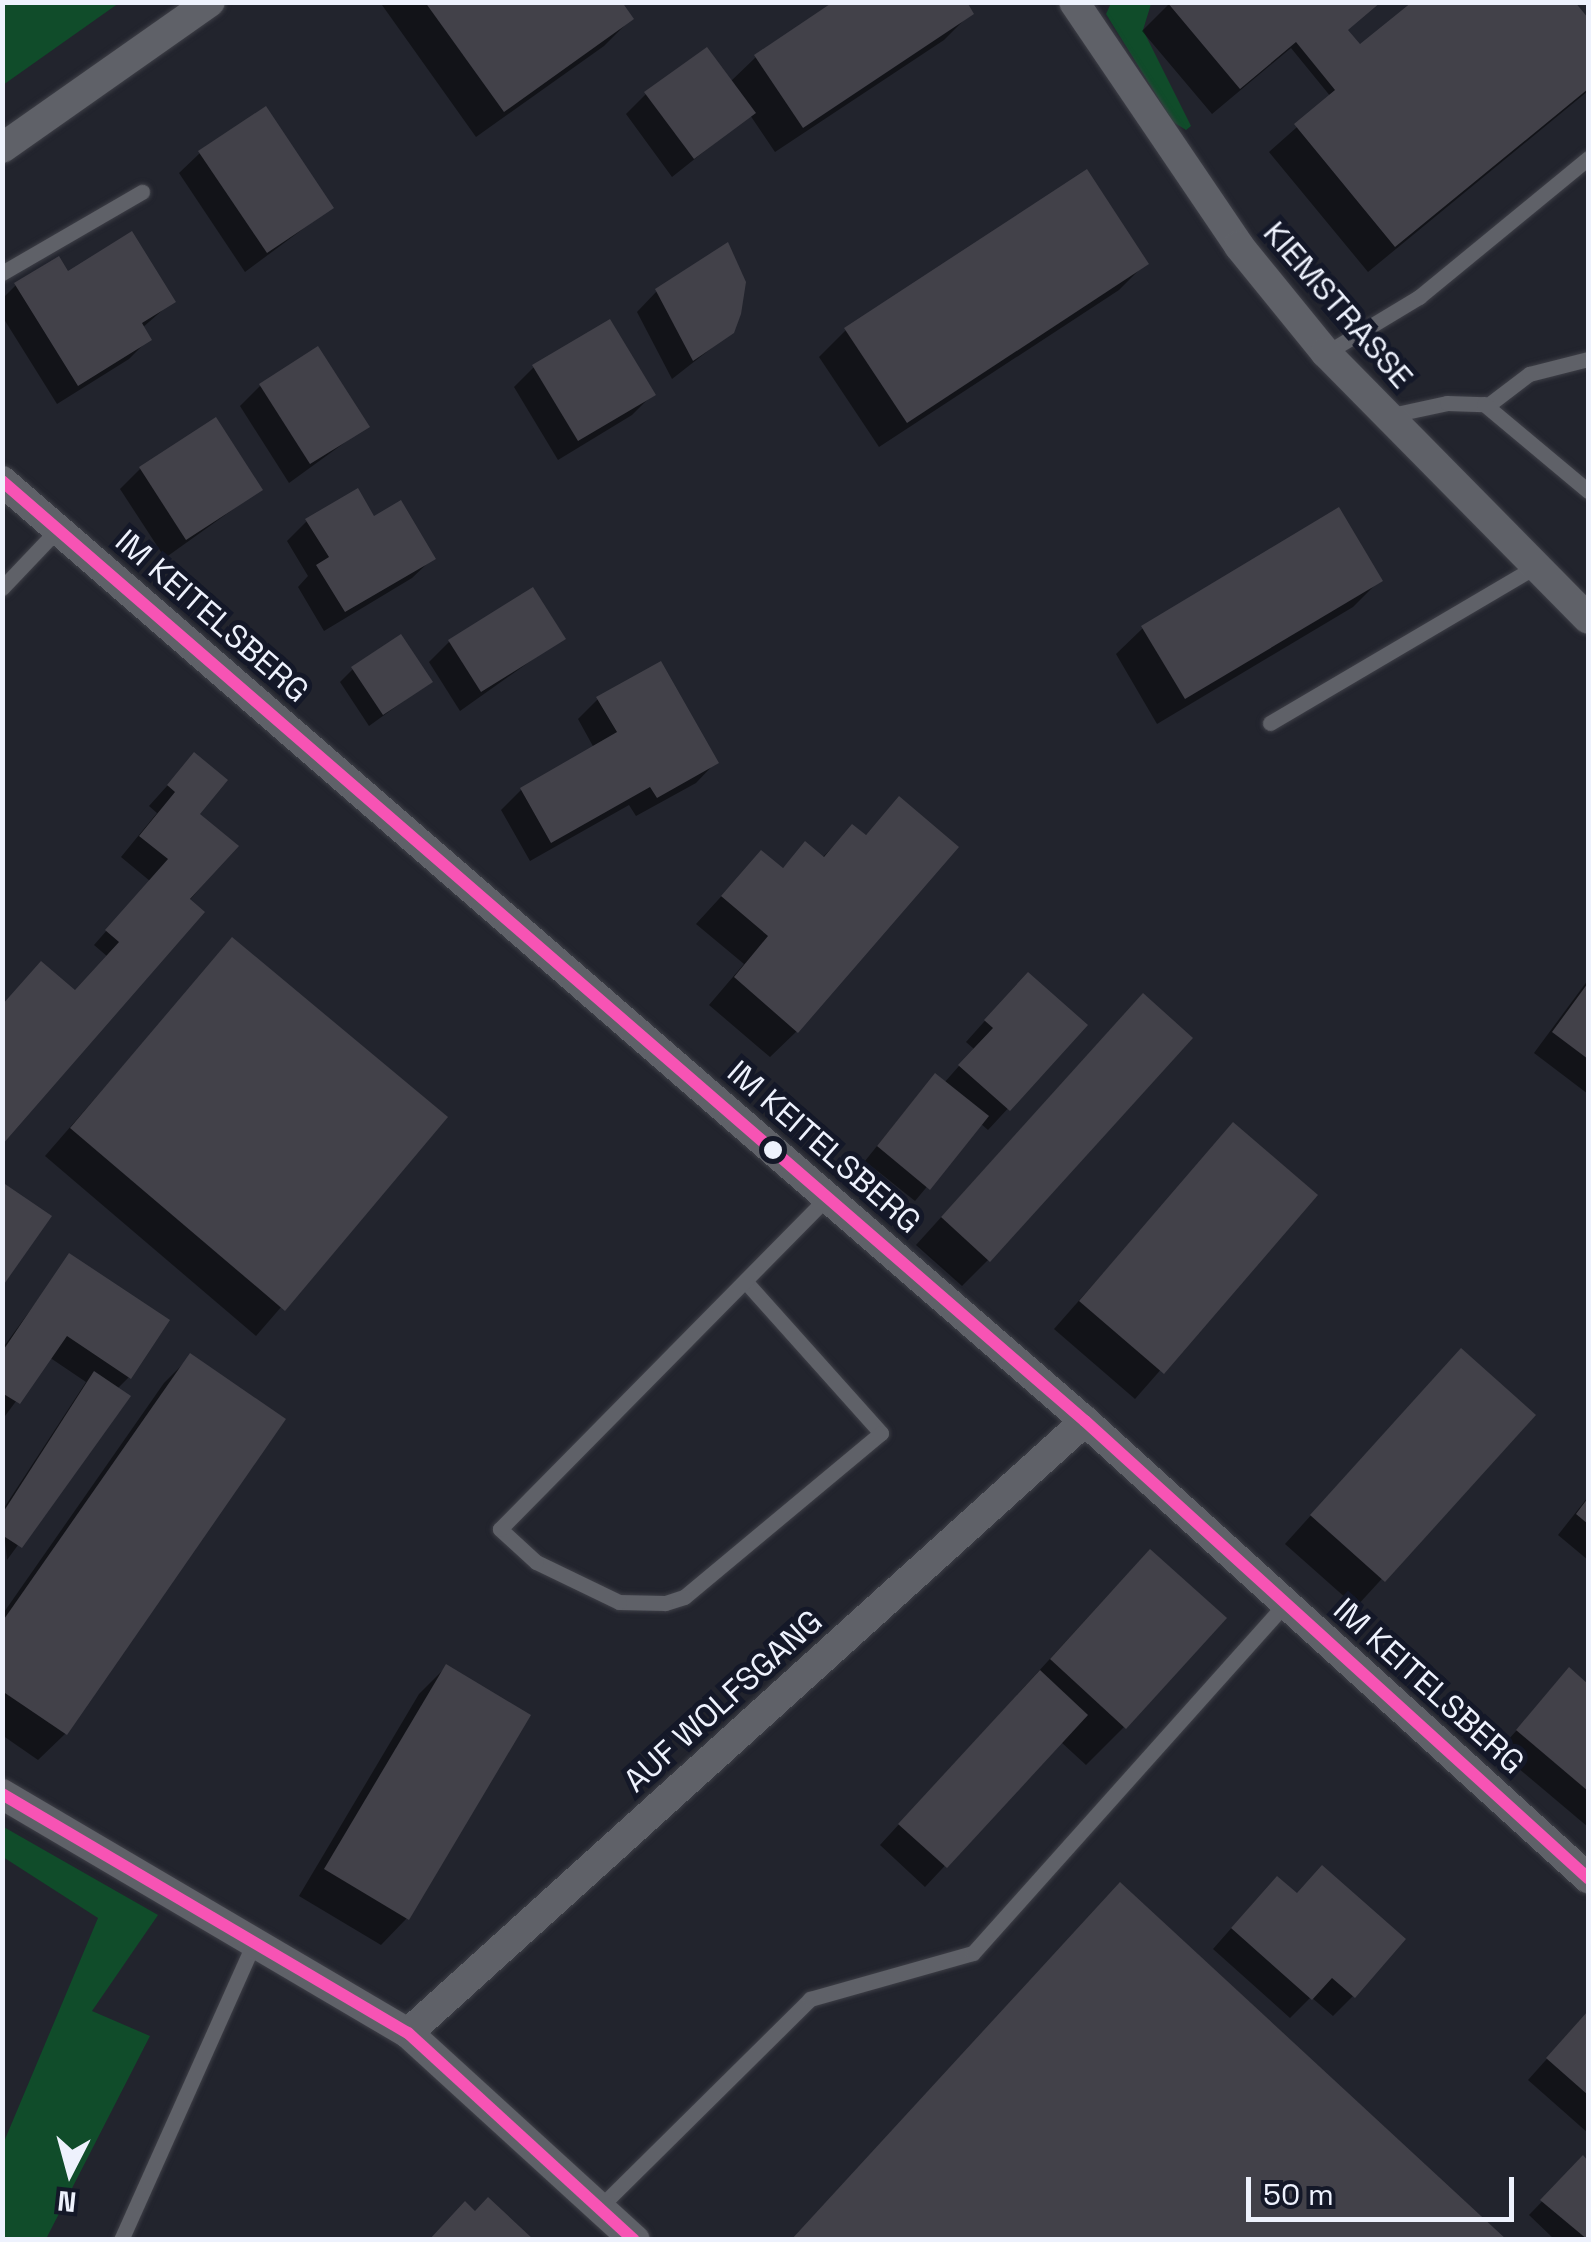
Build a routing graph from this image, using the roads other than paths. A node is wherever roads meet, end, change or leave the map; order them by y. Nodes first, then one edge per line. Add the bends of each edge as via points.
1 (210, 2) edge
2 (1077, 4) edge
3 (2, 148) edge
4 (1588, 158) edge
5 (142, 192) dead end
6 (2, 273) edge
7 (1326, 353) junction
8 (1588, 359) edge
9 (1487, 406) junction
10 (1387, 416) junction
11 (2, 480) edge
12 (1588, 491) edge
13 (58, 528) junction
14 (1538, 566) junction
15 (2, 588) edge
16 (1588, 619) edge
17 (1270, 723) dead end
18 (827, 1197) junction
19 (745, 1281) junction
20 (1085, 1421) junction
21 (1286, 1603) junction
22 (2, 1794) edge
23 (1588, 1878) edge
24 (254, 1942) junction
25 (408, 2033) junction
26 (600, 2207) junction
27 (121, 2240) edge
28 (635, 2240) edge

1 - 3 street
2 - 7 street, KIEMSTRASSE via 1240,246
4 - 7 lane via 1418,297
5 - 6 lane
7 - 10 street, KIEMSTRASSE
8 - 9 lane via 1529,374
9 - 10 lane via 1463,401
9 - 12 lane
10 - 14 street, KIEMSTRASSE
11 - 13 street, IM KEITELSBERG
13 - 15 lane
13 - 18 street, IM KEITELSBERG
14 - 16 street, KIEMSTRASSE
14 - 17 lane
18 - 19 lane
18 - 20 street, IM KEITELSBERG
19 - 19 lane via 500,1529 536,1562 619,1602 666,1604 684,1597 881,1433
20 - 21 street, IM KEITELSBERG
20 - 25 street, AUF WOLFSGANG
21 - 23 street, IM KEITELSBERG
21 - 26 lane via 974,1953 810,1999
22 - 24 street
24 - 25 street
24 - 27 lane
25 - 26 street
26 - 28 street

